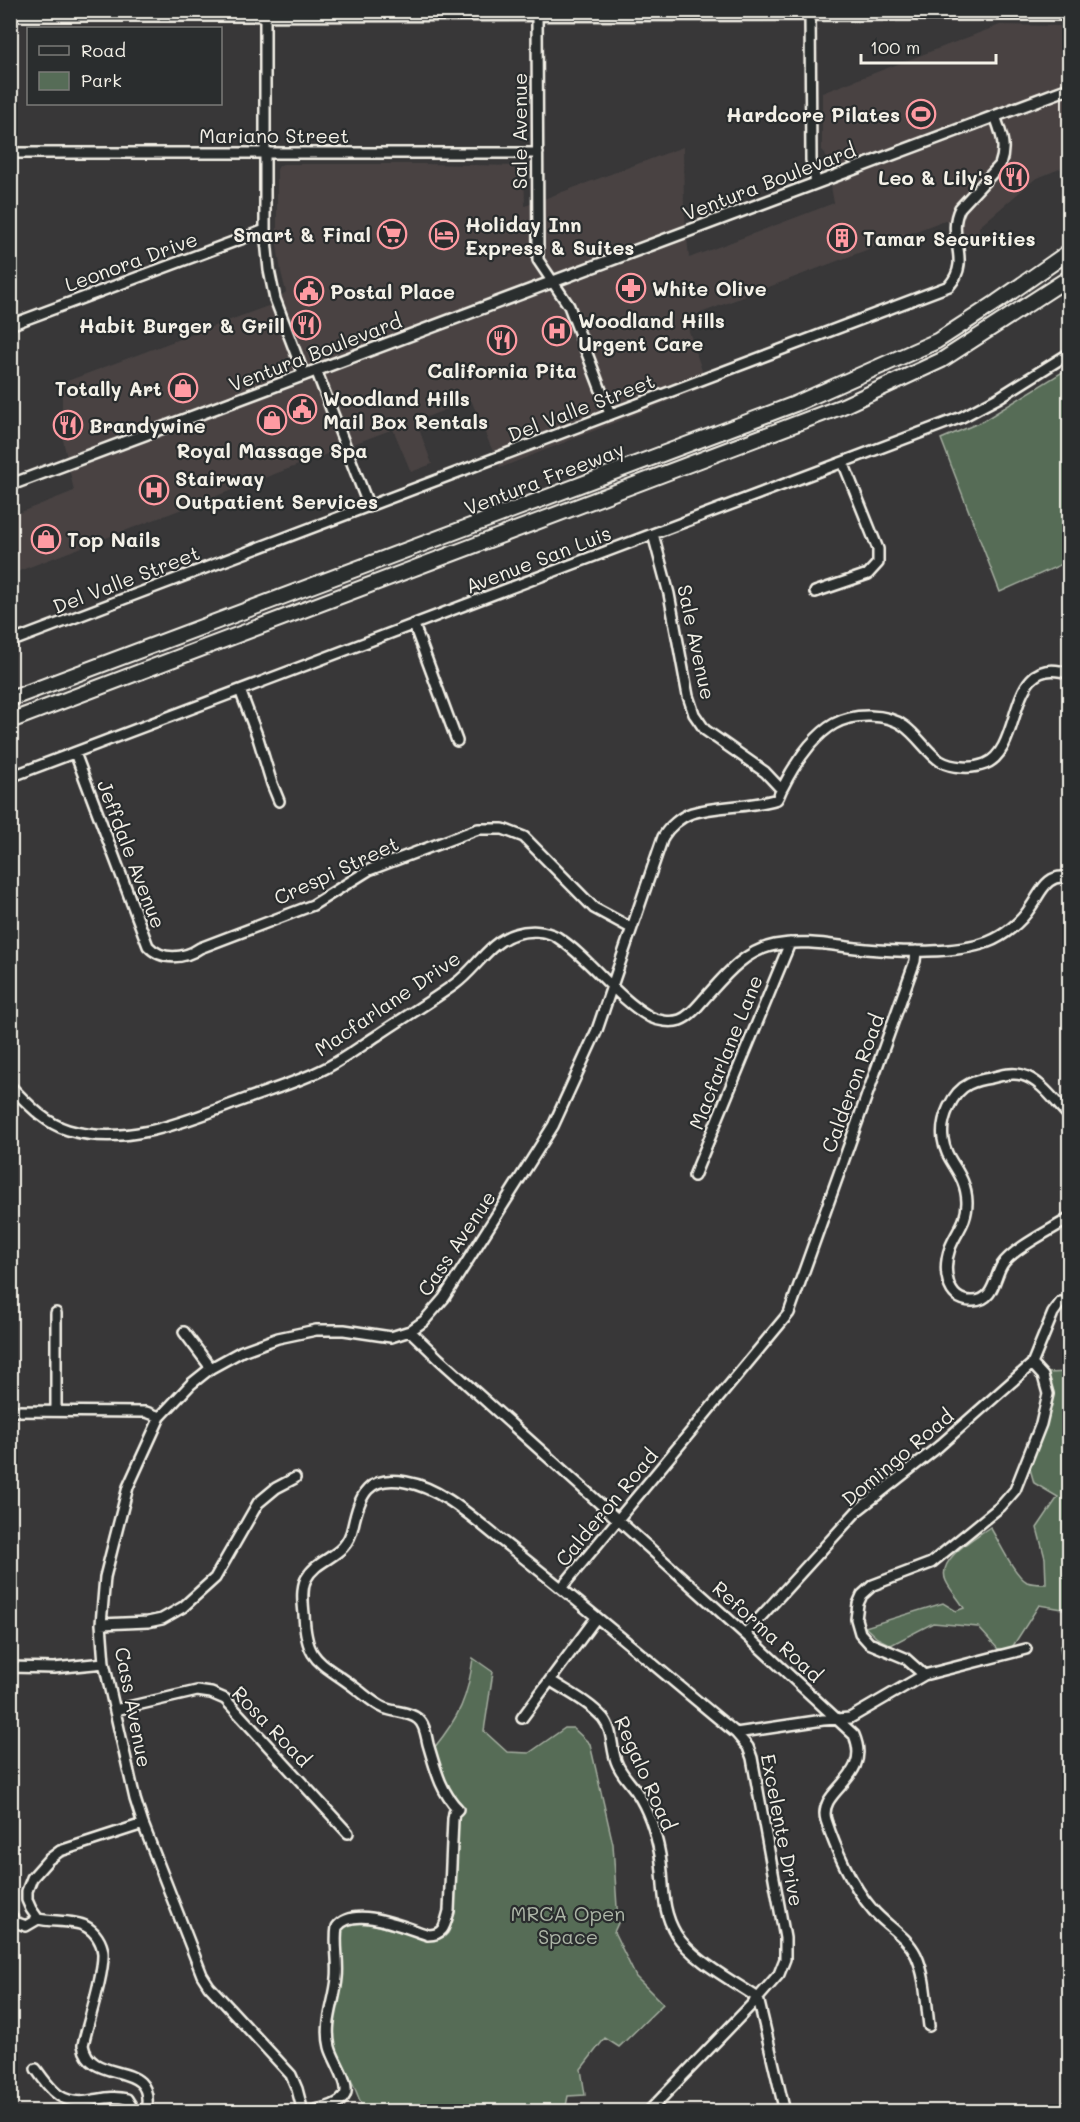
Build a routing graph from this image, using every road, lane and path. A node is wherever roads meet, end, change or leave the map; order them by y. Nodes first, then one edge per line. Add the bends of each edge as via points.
1 (810, 12) edge
2 (537, 13) edge
3 (265, 14) edge
4 (1070, 15) edge
5 (10, 16) edge
6 (1070, 88) edge
7 (995, 116) junction
8 (10, 153) edge
9 (538, 153) junction
10 (265, 154) junction
11 (816, 182) junction
12 (265, 230) junction
13 (1070, 250) edge
14 (1070, 277) edge
15 (551, 283) junction
16 (10, 325) edge
17 (1070, 353) edge
18 (316, 370) junction
19 (304, 375) junction
20 (610, 414) junction
21 (843, 462) junction
22 (10, 485) edge
23 (369, 507) junction
24 (653, 534) junction
25 (814, 592) dead end
26 (414, 625) junction
27 (10, 642) edge
28 (1070, 674) edge
29 (240, 690) junction
30 (13, 698) edge
31 (12, 721) edge
32 (457, 741) dead end
33 (75, 753) junction
34 (10, 777) edge
35 (781, 789) junction
36 (279, 801) dead end
37 (1070, 878) edge
38 (632, 928) junction
39 (790, 943) junction
40 (916, 951) junction
41 (167, 957) joint
42 (612, 985) junction
43 (10, 1086) edge
44 (1070, 1117) edge
45 (694, 1176) dead end
46 (1070, 1218) edge
47 (1061, 1302) dead end
48 (56, 1313) dead end
49 (410, 1331) junction
50 (184, 1332) dead end
51 (1032, 1364) junction
52 (211, 1368) junction
53 (10, 1411) edge
54 (56, 1411) junction
55 (160, 1417) junction
56 (295, 1478) dead end
57 (619, 1521) junction
58 (562, 1587) junction
59 (596, 1618) junction
60 (101, 1624) junction
61 (745, 1634) junction
62 (1026, 1649) dead end
63 (104, 1663) junction
64 (10, 1666) edge
65 (924, 1675) junction
66 (551, 1681) junction
67 (115, 1710) junction
68 (522, 1718) dead end
69 (838, 1719) junction
70 (736, 1733) junction
71 (143, 1824) junction
72 (348, 1833) dead end
73 (10, 1914) edge
74 (38, 1919) junction
75 (758, 1998) junction
76 (929, 2026) dead end
77 (36, 2069) dead end
78 (1070, 2105) edge
79 (135, 2112) edge
80 (146, 2112) edge
81 (303, 2112) edge
82 (308, 2112) edge
83 (648, 2112) edge
84 (784, 2112) edge
85 (1063, 2112) edge

1 - 2 street
1 - 4 street
1 - 11 street via 811,160
2 - 3 street
2 - 9 street, Sale Avenue
3 - 5 street
3 - 10 street
6 - 7 main road, Ventura Boulevard
7 - 11 main road, Ventura Boulevard
7 - 20 street, Del Valle Street via 1004,140 1002,158 956,217 954,233 960,268 949,286
8 - 10 street, Mariano Street
9 - 10 street, Mariano Street
9 - 15 street, Sale Avenue via 537,254
10 - 12 street
11 - 15 main road, Ventura Boulevard
12 - 16 street, Leonora Drive
12 - 19 street via 275,299
13 - 30 highway, Ventura Freeway via 937,341 795,404
14 - 31 highway, Ventura Freeway via 942,360 843,406
15 - 18 main road, Ventura Boulevard
15 - 20 street, Sale Avenue via 568,306
17 - 21 street, Avenue San Luis via 962,417
18 - 19 main road, Ventura Boulevard
18 - 23 street
19 - 22 main road, Ventura Boulevard
20 - 23 street, Del Valle Street
21 - 24 street, Avenue San Luis
21 - 25 street via 878,549 878,564 868,574
23 - 27 street, Del Valle Street
24 - 26 street, Avenue San Luis
24 - 35 street, Sale Avenue via 694,714 705,730 765,772
26 - 29 street, Avenue San Luis
26 - 32 street
28 - 35 street, Cass Avenue via 1052,670 1031,679 1023,689 1004,746 987,764 973,768 940,761 901,723 865,716 835,723 821,734
29 - 33 street, Avenue San Luis
29 - 36 street
33 - 34 street, Avenue San Luis
33 - 41 street, Jeffdale Avenue via 148,946 154,953
35 - 38 street, Cass Avenue via 777,800 692,813 669,828
37 - 40 street, Macfarlane Drive via 1051,879 1019,921 987,943
38 - 41 street, Crespi Street via 594,908 524,837 503,829 478,829 369,870 313,905 191,954
38 - 42 street, Cass Avenue
39 - 40 street, Macfarlane Drive via 812,941
39 - 42 street, Macfarlane Drive via 770,946 735,965 681,1020 651,1017
39 - 45 street, Macfarlane Lane
40 - 57 street, Calderon Road via 789,1313
42 - 43 street, Macfarlane Drive via 555,936 536,931 513,934 457,982 327,1067 146,1133 108,1136 68,1130 44,1118
42 - 49 street, Cass Avenue via 597,1030 553,1126 444,1298
44 - 46 street via 1036,1082 1023,1075 970,1083 950,1104 942,1138 961,1174 967,1204 966,1217 950,1248 950,1290 973,1302 984,1298 992,1291 1002,1264 1012,1254
47 - 51 street, Domingo Road
48 - 54 street
49 - 52 street, Cass Avenue via 391,1337 316,1330 252,1347
49 - 57 street, Reforma Road
50 - 52 street
51 - 61 street, Domingo Road via 938,1447 858,1510
51 - 65 street via 1043,1376 1048,1394 1041,1424 1015,1490 931,1563 873,1585 858,1604 856,1619 860,1633 869,1643 905,1658
52 - 55 street, Cass Avenue
53 - 54 street
54 - 55 street via 146,1412
55 - 60 street, Cass Avenue via 128,1487 105,1577
56 - 60 street via 258,1503 215,1578 183,1607 148,1622
57 - 58 street, Calderon Road
57 - 61 street, Reforma Road
58 - 59 street, Excelente Drive
58 - 82 street, Calderon Road via 450,1501 407,1482 392,1481 365,1491 346,1546 306,1579 303,1590 309,1648 326,1669 375,1702 419,1720 438,1777 458,1809 453,1819 448,1911 441,1933 428,1935 373,1918 349,1918 337,1927 337,1982 328,2038 347,2089 334,2105
59 - 66 street
59 - 70 street, Excelente Drive
60 - 63 street, Cass Avenue
61 - 69 street, Reforma Road
62 - 65 street
63 - 64 street via 54,1668
63 - 67 street, Cass Avenue
65 - 69 street via 850,1718
66 - 68 street
66 - 75 street, Regalo Road via 605,1720 621,1773 646,1809 660,1852 663,1901 678,1937 697,1956
67 - 71 street, Cass Avenue
67 - 72 street, Rosa Road via 197,1691 225,1699
69 - 70 street
69 - 76 street, Reforma Road via 854,1735 858,1756 855,1768 828,1802 826,1818 854,1885 915,1953 921,1968
70 - 75 street, Excelente Drive via 752,1758 785,1938 785,1959 779,1974
71 - 74 street via 60,1851 48,1860 32,1878 27,1891 27,1900
71 - 81 street, Cass Avenue via 202,1975 291,2075
73 - 74 street via 15,1922 26,1926
74 - 80 street via 85,1926 101,1943 100,1972 82,2045 84,2053 93,2065 135,2077 142,2083 147,2095
75 - 83 street, Excelente Drive
75 - 84 street
77 - 79 street via 60,2097 87,2102 114,2096 127,2098
78 - 85 street

